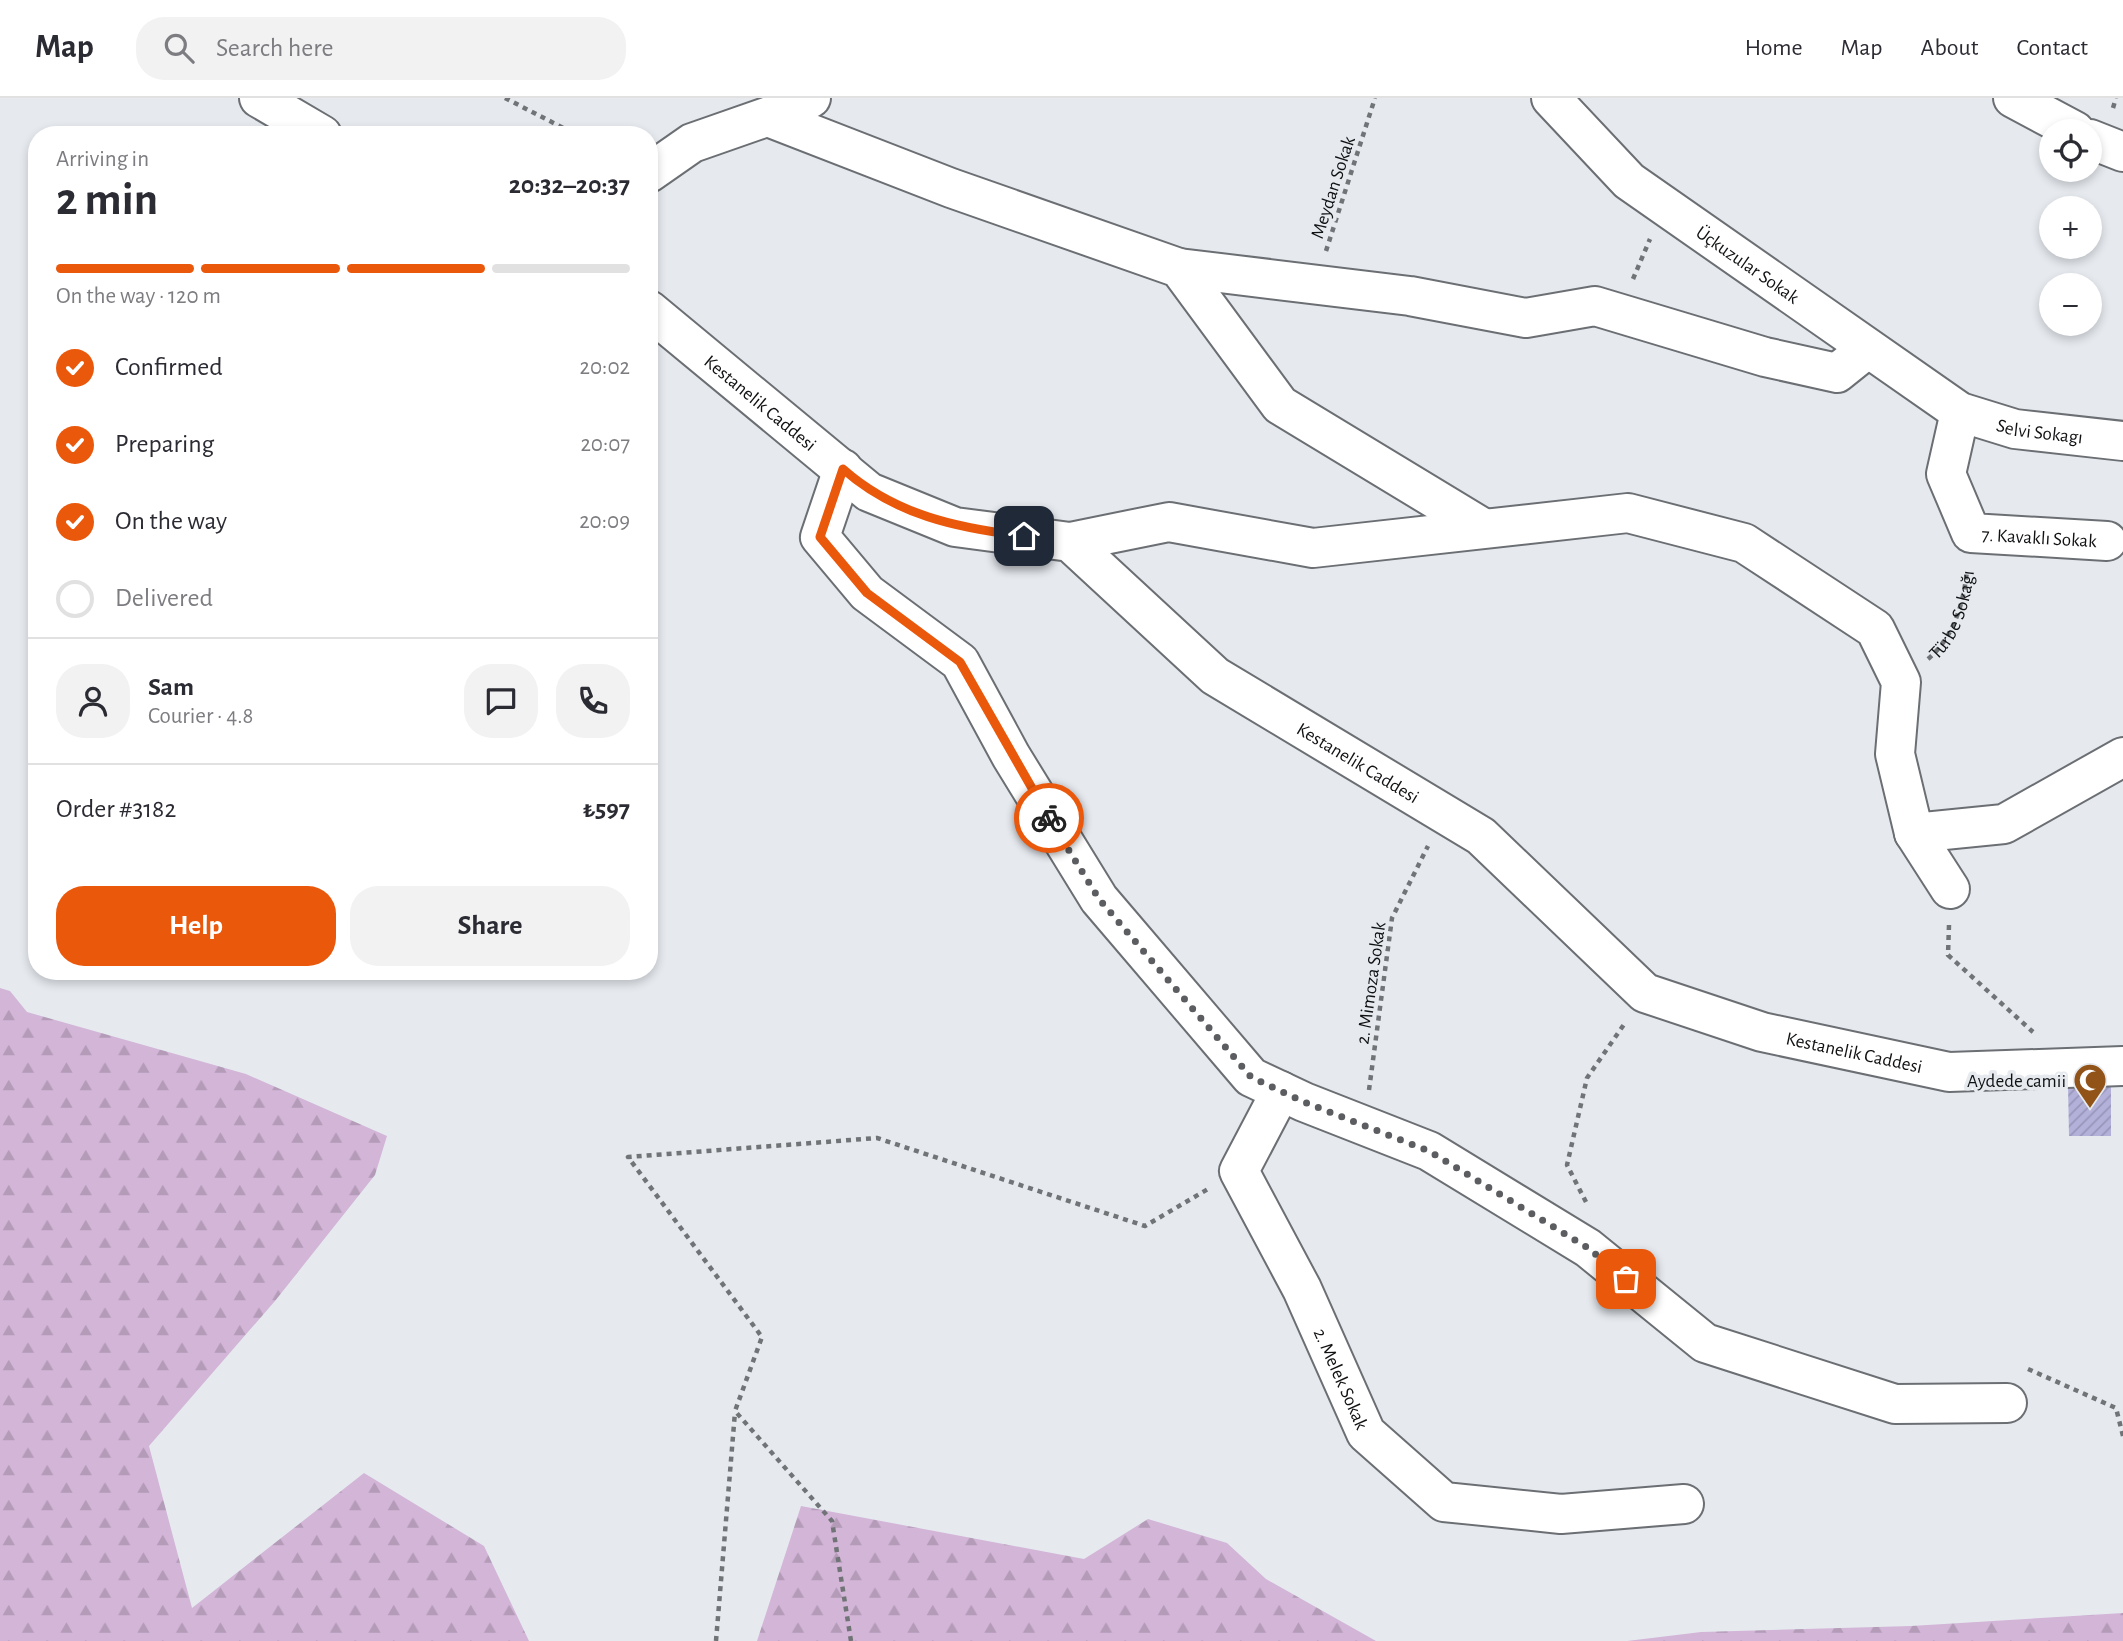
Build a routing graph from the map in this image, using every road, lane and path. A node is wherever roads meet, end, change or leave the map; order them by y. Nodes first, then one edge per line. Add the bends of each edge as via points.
1 (258, 98) edge
2 (505, 98) edge
3 (811, 98) edge
4 (1375, 98) edge
5 (1552, 98) edge
6 (2013, 98) edge
7 (768, 117) junction
8 (2052, 119) edge
9 (306, 126) edge
10 (559, 126) edge
11 (2102, 144) edge
12 (2123, 152) edge
13 (658, 167) edge
14 (1665, 206) junction
15 (1179, 268) junction
16 (1315, 284) junction
17 (1595, 306) junction
18 (658, 317) edge
19 (1867, 349) junction
20 (1960, 412) junction
21 (2123, 442) edge
22 (843, 469) junction
23 (1483, 528) junction
24 (1971, 533) junction
25 (2107, 541) dead end
26 (1070, 542) junction
27 (1901, 682) junction
28 (2123, 757) edge
29 (1444, 814) junction
30 (1914, 833) junction
31 (1950, 889) joint
32 (1645, 993) junction
33 (2123, 1066) edge
34 (2072, 1067) junction
35 (1281, 1091) junction
36 (1364, 1125) junction
37 (1239, 1171) junction
38 (1590, 1210) dead end
39 (2007, 1403) dead end
40 (735, 1411) junction
41 (1684, 1504) dead end
42 (716, 1641) edge
43 (851, 1641) edge

1 - 9 street
2 - 10 path
3 - 7 street
4 - 16 path, Meydan Sokak
5 - 14 street, Üçkuzular Sokak via 1629,180
6 - 8 street
7 - 13 street via 692,143
7 - 15 street via 951,188
11 - 12 street
14 - 17 path via 1630,284
14 - 19 street, Üçkuzular Sokak
15 - 16 street
15 - 23 street via 1280,405
16 - 17 street via 1526,318
17 - 19 street via 1765,357 1837,373
18 - 22 street, Kestanelik Caddesi
19 - 20 street, Üçkuzular Sokak
20 - 21 street, Selvi Sokagı via 2015,429
20 - 24 street via 1946,474
22 - 26 street, Kestanelik Caddesi via 869,492 955,527
22 - 35 street via 820,537 867,593 960,662 1099,899 1251,1077
23 - 26 street via 1313,548 1168,522
23 - 27 street via 1628,513 1744,543 1875,629
24 - 25 street, 7. Kavaklı Sokak
24 - 27 path, Türbe Sokağı via 1964,602 1939,650
26 - 29 street, Kestanelik Caddesi via 1215,676
27 - 30 street via 1895,754
28 - 30 street via 2004,824
29 - 32 street, Kestanelik Caddesi via 1481,835
29 - 36 path, 2. Mimoza Sokak via 1392,918
30 - 31 street
31 - 34 path via 1948,956
32 - 34 street, Kestanelik Caddesi via 1762,1032 1949,1072
32 - 38 path via 1587,1078 1567,1165
33 - 34 street, Kestanelik Caddesi
35 - 36 street
35 - 37 street
36 - 39 street via 1429,1151 1588,1248 1705,1343 1895,1404
37 - 40 path via 1145,1226 877,1138 628,1157 762,1337
37 - 41 street, 2. Melek Sokak via 1302,1289 1366,1433 1444,1502 1561,1514
40 - 42 path
40 - 43 path via 832,1521

